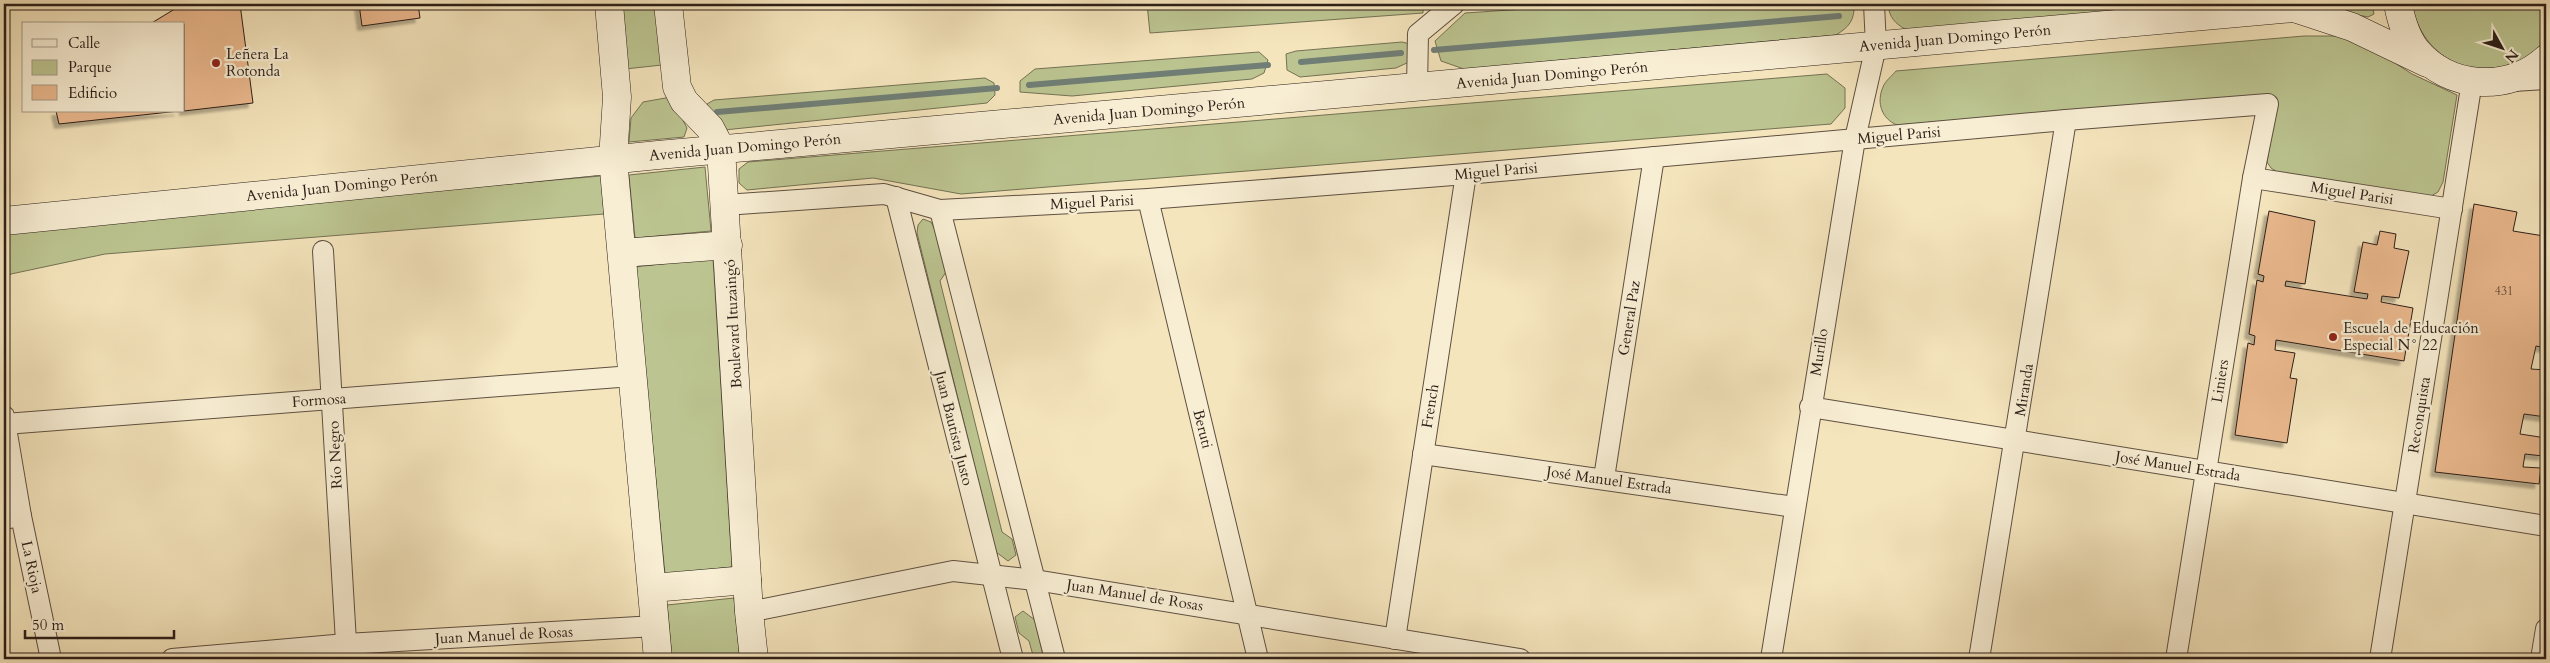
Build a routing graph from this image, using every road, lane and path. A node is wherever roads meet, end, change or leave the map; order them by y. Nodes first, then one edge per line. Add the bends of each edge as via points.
1 (609, 4) edge
2 (668, 4) edge
3 (1454, 4) edge
4 (1874, 4) edge
5 (2398, 4) edge
6 (2299, 6) edge
7 (1876, 46) junction
8 (2546, 59) edge
9 (2437, 68) junction
10 (2546, 80) edge
11 (2485, 82) junction
12 (1417, 87) junction
13 (2268, 104) joint
14 (2066, 120) junction
15 (1855, 139) junction
16 (720, 149) junction
17 (1654, 157) junction
18 (613, 159) junction
19 (1466, 174) junction
20 (2253, 178) junction
21 (896, 197) junction
22 (1148, 199) junction
23 (725, 205) junction
24 (2452, 209) junction
25 (940, 210) junction
26 (4, 221) edge
27 (728, 245) junction
28 (323, 251) dead end
29 (622, 254) junction
30 (632, 376) junction
31 (331, 399) junction
32 (1810, 407) junction
33 (4, 420) edge
34 (2016, 440) junction
35 (1423, 454) junction
36 (2206, 470) junction
37 (1604, 478) junction
38 (2406, 503) junction
39 (1794, 507) junction
40 (12, 517) edge
41 (2546, 526) edge
42 (992, 574) junction
43 (748, 580) junction
44 (1035, 580) junction
45 (652, 588) junction
46 (749, 612) junction
47 (1248, 613) junction
48 (655, 626) junction
49 (2546, 629) edge
50 (1395, 638) junction
51 (346, 652) edge
52 (1427, 652) edge
53 (51, 659) edge
54 (172, 659) edge
55 (658, 659) edge
56 (754, 659) edge
57 (1014, 659) edge
58 (1055, 659) edge
59 (1258, 659) edge
60 (1520, 659) edge
61 (1772, 659) edge
62 (1980, 659) edge
63 (2176, 659) edge
64 (2380, 659) edge
65 (2541, 659) edge

1 - 18 main road via 617,97
2 - 16 main road, Boulevard Ituzaingó via 677,87 684,101 710,128
3 - 12 street via 1418,34
4 - 7 street, Murillo
5 - 9 main road, Avenida Juan Domingo Perón via 2402,24 2416,49
6 - 7 main road, Avenida Juan Domingo Perón
6 - 9 main road, Avenida Juan Domingo Perón via 2352,27
7 - 12 main road, Avenida Juan Domingo Perón
7 - 15 street, Murillo
8 - 11 main road via 2519,77
9 - 11 main road, Avenida Juan Domingo Perón via 2456,78
10 - 11 street
11 - 24 street, Reconquista
12 - 16 main road, Avenida Juan Domingo Perón
13 - 14 street, Miguel Parisi
13 - 20 street, Liniers
14 - 15 street, Miguel Parisi
14 - 34 street, Miranda
15 - 17 street, Miguel Parisi
15 - 32 street, Murillo
16 - 18 main road, Avenida Juan Domingo Perón
16 - 23 main road, Boulevard Ituzaingó
17 - 19 street, Miguel Parisi
17 - 37 street, General Paz
18 - 26 main road, Avenida Juan Domingo Perón
18 - 29 main road
19 - 22 street, Miguel Parisi
19 - 35 street, French
20 - 24 street, Miguel Parisi
20 - 36 street, Liniers
21 - 23 street, Miguel Parisi via 884,194
21 - 25 street, Miguel Parisi
21 - 42 street, Juan Bautista Justo
22 - 25 street, Miguel Parisi
22 - 47 street, Beruti
23 - 27 main road, Boulevard Ituzaingó
24 - 38 street, Reconquista
25 - 44 street
27 - 29 main road
27 - 43 main road, Boulevard Ituzaingó
28 - 31 street, Río Negro
29 - 30 main road
30 - 31 street, Formosa
30 - 45 main road
31 - 33 street, Formosa
31 - 51 street, Río Negro
32 - 34 street, José Manuel Estrada
32 - 39 street, Murillo
33 - 40 street, La Rioja
34 - 36 street, José Manuel Estrada
34 - 62 street, Miranda
35 - 37 street, José Manuel Estrada
35 - 50 street, French
36 - 38 street, José Manuel Estrada
36 - 63 street, Liniers
37 - 39 street, José Manuel Estrada
38 - 41 street, José Manuel Estrada
38 - 64 street, Reconquista
39 - 61 street, Murillo
40 - 53 street, La Rioja
42 - 44 street, Juan Manuel de Rosas
42 - 46 street, Juan Manuel de Rosas via 954,570
42 - 57 street, Juan Bautista Justo
43 - 45 main road
43 - 46 main road, Boulevard Ituzaingó
44 - 47 street, Juan Manuel de Rosas
44 - 58 street
45 - 48 main road
46 - 56 main road, Boulevard Ituzaingó
47 - 50 street, Juan Manuel de Rosas
47 - 59 street, Beruti
48 - 51 street, Juan Manuel de Rosas
48 - 55 main road
49 - 65 street
50 - 52 street, Juan Manuel de Rosas
51 - 54 street, Juan Manuel de Rosas
52 - 60 street, Juan Manuel de Rosas

